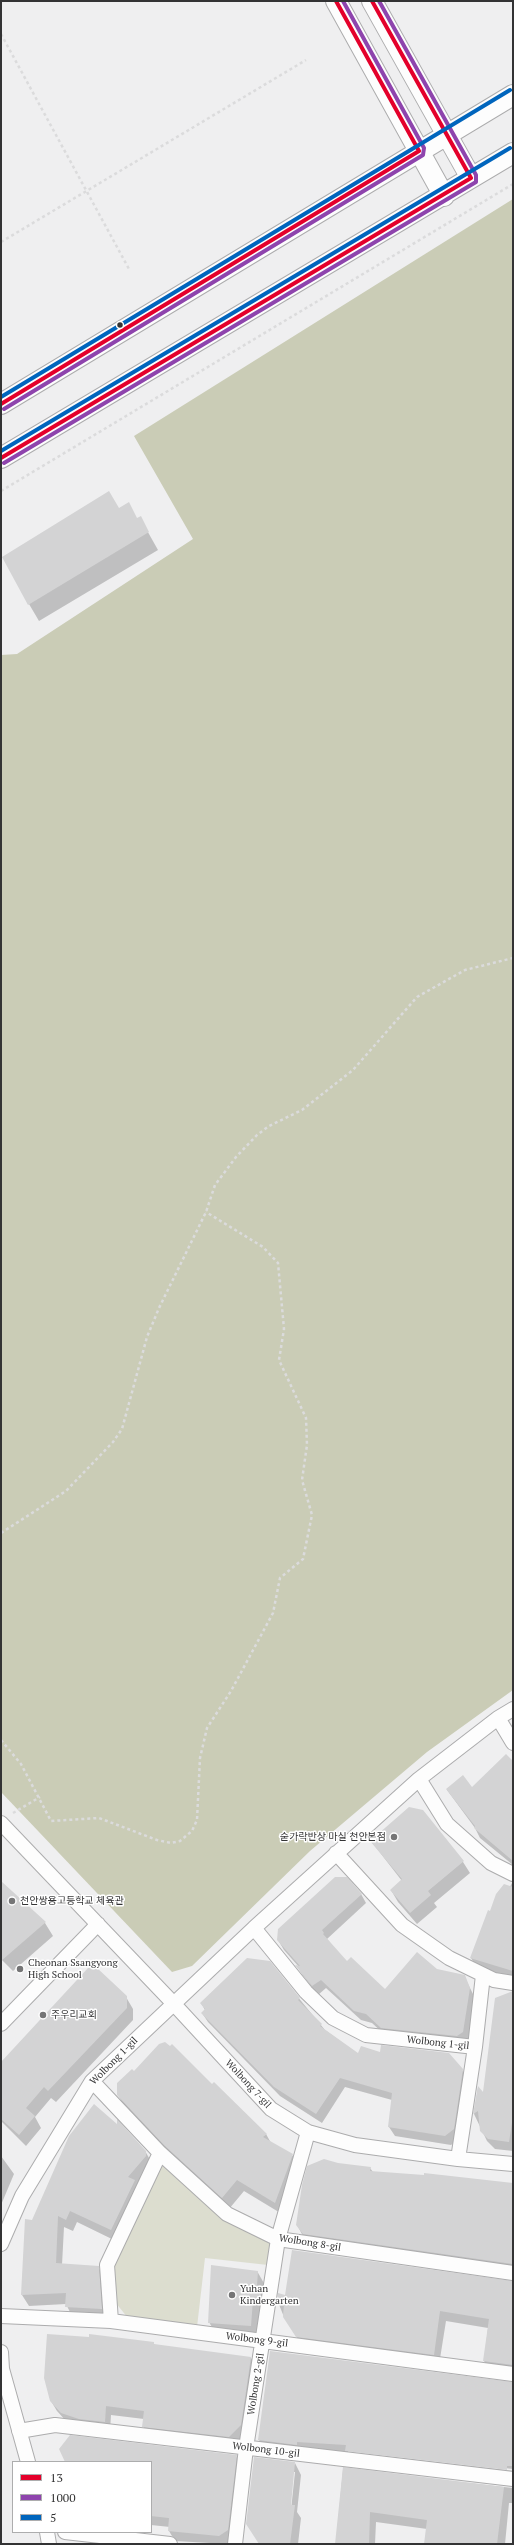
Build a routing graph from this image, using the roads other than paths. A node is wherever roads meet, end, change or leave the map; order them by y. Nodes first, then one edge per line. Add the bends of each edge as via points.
1 (336, 1) edge
2 (372, 1) edge
3 (513, 95) edge
4 (446, 134) junction
5 (419, 151) junction
6 (513, 153) edge
7 (471, 178) junction
8 (444, 196) junction
9 (1, 404) edge
10 (1, 458) edge
11 (513, 1709) edge
12 (498, 1718) junction
13 (513, 1743) edge
14 (419, 1779) junction
15 (1, 1824) edge
16 (336, 1853) junction
17 (513, 1874) edge
18 (98, 1924) junction
19 (254, 1928) junction
20 (483, 1975) junction
21 (513, 1983) edge
22 (173, 2003) junction
23 (1, 2024) edge
24 (475, 2048) junction
25 (92, 2081) junction
26 (308, 2132) junction
27 (160, 2153) junction
28 (458, 2159) junction
29 (513, 2164) edge
30 (278, 2239) junction
31 (1, 2244) edge
32 (513, 2273) edge
33 (1, 2316) edge
34 (111, 2321) junction
35 (262, 2341) junction
36 (1, 2352) edge
37 (513, 2374) edge
38 (19, 2431) junction
39 (246, 2448) junction
40 (28, 2461) edge
41 (513, 2478) edge
42 (47, 2533) edge
43 (74, 2533) edge
44 (49, 2544) edge
45 (170, 2544) edge
46 (235, 2544) edge

1 - 5 main road
2 - 4 main road
3 - 4 main road
4 - 5 main road
4 - 7 main road
5 - 8 main road
5 - 9 main road
6 - 7 main road
7 - 8 main road
8 - 10 main road
11 - 12 street, Wolbong 1-gil
12 - 13 street
12 - 14 street, Wolbong 1-gil
14 - 16 street, Wolbong 1-gil
14 - 17 street via 447,1824 491,1863
15 - 18 street, Wolbong 7-gil
16 - 19 street, Wolbong 1-gil
16 - 20 street via 402,1925 449,1958
18 - 22 street, Wolbong 7-gil
18 - 23 street
19 - 22 street, Wolbong 1-gil
19 - 24 street, Wolbong 1-gil via 306,1992 333,2018 366,2035
20 - 21 street
20 - 24 street
22 - 25 street, Wolbong 1-gil
22 - 26 street, Wolbong 7-gil via 271,2109
24 - 28 street
25 - 27 street, Wolbong 8-gil
25 - 31 street, Wolbong 1-gil via 22,2196
26 - 28 street, Wolbong 7-gil via 355,2145
26 - 30 street, Wolbong 2-gil
27 - 30 street, Wolbong 8-gil via 227,2214
27 - 34 street via 107,2265
28 - 29 street, Wolbong 7-gil
30 - 32 street, Wolbong 8-gil
30 - 35 street, Wolbong 2-gil
33 - 34 street, Wolbong 9-gil
34 - 35 street, Wolbong 9-gil
35 - 37 street, Wolbong 9-gil
35 - 39 street, Wolbong 2-gil
36 - 38 street via 2,2369
38 - 39 street, Wolbong 10-gil via 55,2425
38 - 40 street
39 - 41 street, Wolbong 10-gil
39 - 46 street, Wolbong 2-gil
42 - 44 street
43 - 45 street

